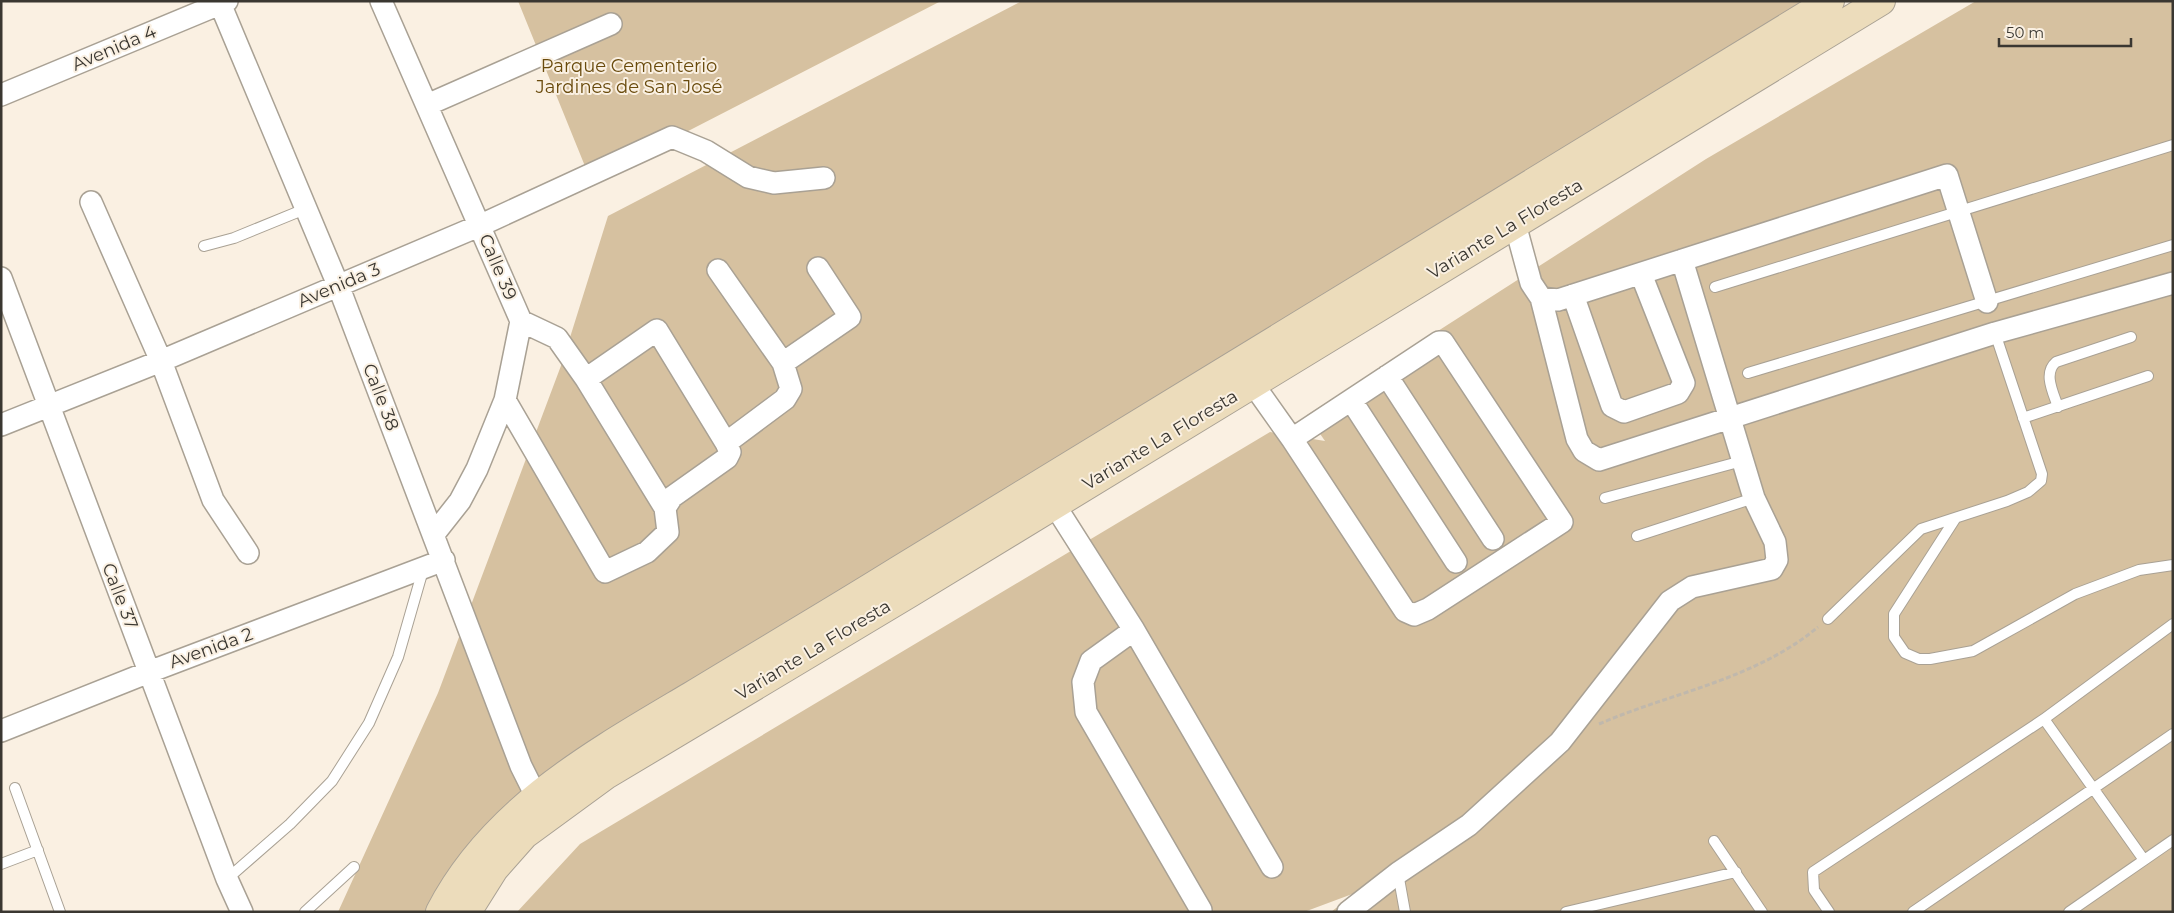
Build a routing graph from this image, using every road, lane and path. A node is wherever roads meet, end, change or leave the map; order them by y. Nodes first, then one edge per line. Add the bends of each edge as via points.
1 (381, 1) edge
2 (1830, 1) edge
3 (1881, 1) edge
4 (222, 2) edge
5 (611, 24) dead end
6 (1, 95) edge
7 (427, 105) junction
8 (2173, 145) edge
9 (824, 178) dead end
10 (91, 202) dead end
11 (305, 208) junction
12 (1959, 212) junction
13 (1515, 224) junction
14 (480, 225) junction
15 (2173, 245) edge
16 (204, 246) dead end
17 (1682, 260) junction
18 (818, 268) dead end
19 (718, 270) dead end
20 (1641, 274) junction
21 (1, 278) edge
22 (2173, 283) edge
23 (338, 285) junction
24 (1714, 287) dead end
25 (1573, 295) junction
26 (1541, 298) junction
27 (1987, 302) junction
28 (521, 321) junction
29 (1996, 333) junction
30 (2131, 337) dead end
31 (162, 362) junction
32 (783, 363) junction
33 (1224, 370) junction
34 (1748, 373) dead end
35 (1387, 376) junction
36 (2148, 376) dead end
37 (586, 379) junction
38 (1244, 389) junction
39 (505, 400) junction
40 (1351, 400) junction
41 (50, 407) junction
42 (2058, 407) junction
43 (2023, 418) junction
44 (1730, 419) junction
45 (1, 425) edge
46 (1292, 439) junction
47 (726, 443) junction
48 (1742, 461) junction
49 (1605, 498) dead end
50 (1754, 498) junction
51 (1054, 504) junction
52 (665, 508) junction
53 (1955, 519) junction
54 (434, 534) junction
55 (1637, 536) dead end
56 (1493, 539) dead end
57 (248, 553) dead end
58 (444, 560) junction
59 (1456, 562) dead end
60 (2173, 565) edge
61 (423, 570) junction
62 (1828, 619) joint
63 (2173, 624) edge
64 (1134, 630) junction
65 (148, 672) junction
66 (2044, 719) junction
67 (1597, 725) dead end
68 (1, 730) edge
69 (2173, 734) edge
70 (600, 764) junction
71 (15, 788) dead end
72 (2093, 789) junction
73 (536, 796) junction
74 (2173, 840) edge
75 (1714, 841) dead end
76 (38, 850) junction
77 (2144, 860) junction
78 (1, 864) edge
79 (354, 867) dead end
80 (1272, 867) dead end
81 (1736, 872) junction
82 (1398, 873) junction
83 (227, 879) junction
84 (1201, 910) dead end
85 (60, 912) edge
86 (242, 912) edge
87 (305, 912) edge
88 (440, 912) edge
89 (467, 912) edge
90 (1348, 912) edge
91 (1405, 912) edge
92 (1566, 912) edge
93 (1762, 912) edge
94 (1829, 912) edge
95 (1913, 912) edge
96 (2069, 912) edge

1 - 7 street, Calle 39
2 - 33 main road, Variante La Floresta
3 - 13 main road, Variante La Floresta
4 - 6 street, Avenida 4
4 - 11 street, Calle 38
5 - 7 street
7 - 14 street, Calle 39
8 - 12 lane
9 - 14 street, Avenida 3 via 774,183 748,177 706,151 672,137
10 - 31 street
11 - 16 lane via 234,238
11 - 23 street, Calle 38
12 - 17 street via 1947,175
12 - 24 lane
12 - 27 street
13 - 26 street via 1531,283
13 - 38 main road, Variante La Floresta
14 - 23 street, Avenida 3
14 - 28 street, Calle 39
15 - 27 lane
17 - 20 street
17 - 44 street
18 - 32 street via 850,317
19 - 32 street
20 - 25 street
20 - 25 street via 1684,382 1678,393 1624,412 1612,406
21 - 41 street, Calle 37
22 - 29 street
23 - 31 street, Avenida 3
23 - 54 street, Calle 38
25 - 26 street via 1558,300
26 - 44 street via 1577,438 1592,458 1605,460
27 - 34 lane
28 - 37 street via 557,338
28 - 39 street, Calle 39
29 - 43 lane
29 - 44 street
30 - 42 lane via 2056,362 2050,367 2048,375
31 - 41 street, Avenida 3
31 - 57 street via 213,500
32 - 47 street via 791,390 785,399
33 - 38 main road
33 - 70 main road, Variante La Floresta via 898,571
35 - 40 street
35 - 46 street via 1439,342 1447,346 1562,522 1414,615 1405,611
35 - 56 street
36 - 42 lane
37 - 47 street via 657,330
37 - 52 street
38 - 46 street
38 - 51 main road, Variante La Floresta
39 - 52 street via 605,572 647,552 668,532
39 - 54 street, Calle 39 via 477,470 460,501
40 - 46 street
40 - 59 street
41 - 45 street, Avenida 3
41 - 65 street, Calle 37
42 - 43 lane
43 - 53 lane via 2042,474 2041,481 2028,492
44 - 48 street
47 - 52 street via 730,452 727,458 672,497
48 - 49 lane
48 - 50 street
50 - 55 lane
50 - 82 street via 1775,542 1777,560 1772,569 1692,587 1670,601 1560,742 1469,825
51 - 64 street
51 - 70 main road, Variante La Floresta
53 - 60 lane via 1894,614 1894,637 1905,653 1919,659 1974,651 2075,594 2139,570
53 - 62 lane via 1920,529
54 - 58 street, Calle 38
58 - 61 street
58 - 73 street, Calle 38 via 521,766
61 - 65 street, Avenida 2
61 - 83 lane via 398,658 369,723 332,781 290,824
62 - 67 path via 1783,653 1740,673
63 - 66 lane
64 - 80 street
64 - 84 street via 1090,661 1083,682 1086,712
65 - 68 street, Avenida 2
65 - 83 street, Calle 37
66 - 72 lane
66 - 94 lane via 1813,872 1814,890
69 - 72 lane
70 - 73 main road, Variante La Floresta
70 - 89 main road, Variante La Floresta via 524,835 494,869
71 - 76 lane
72 - 77 lane
72 - 95 lane
73 - 88 main road, Variante La Floresta via 511,817 476,856
74 - 77 lane
75 - 81 lane
76 - 78 lane
76 - 85 lane
77 - 96 lane
79 - 87 lane
81 - 92 lane
81 - 93 lane
82 - 90 street
82 - 91 lane
83 - 86 street, Calle 37

